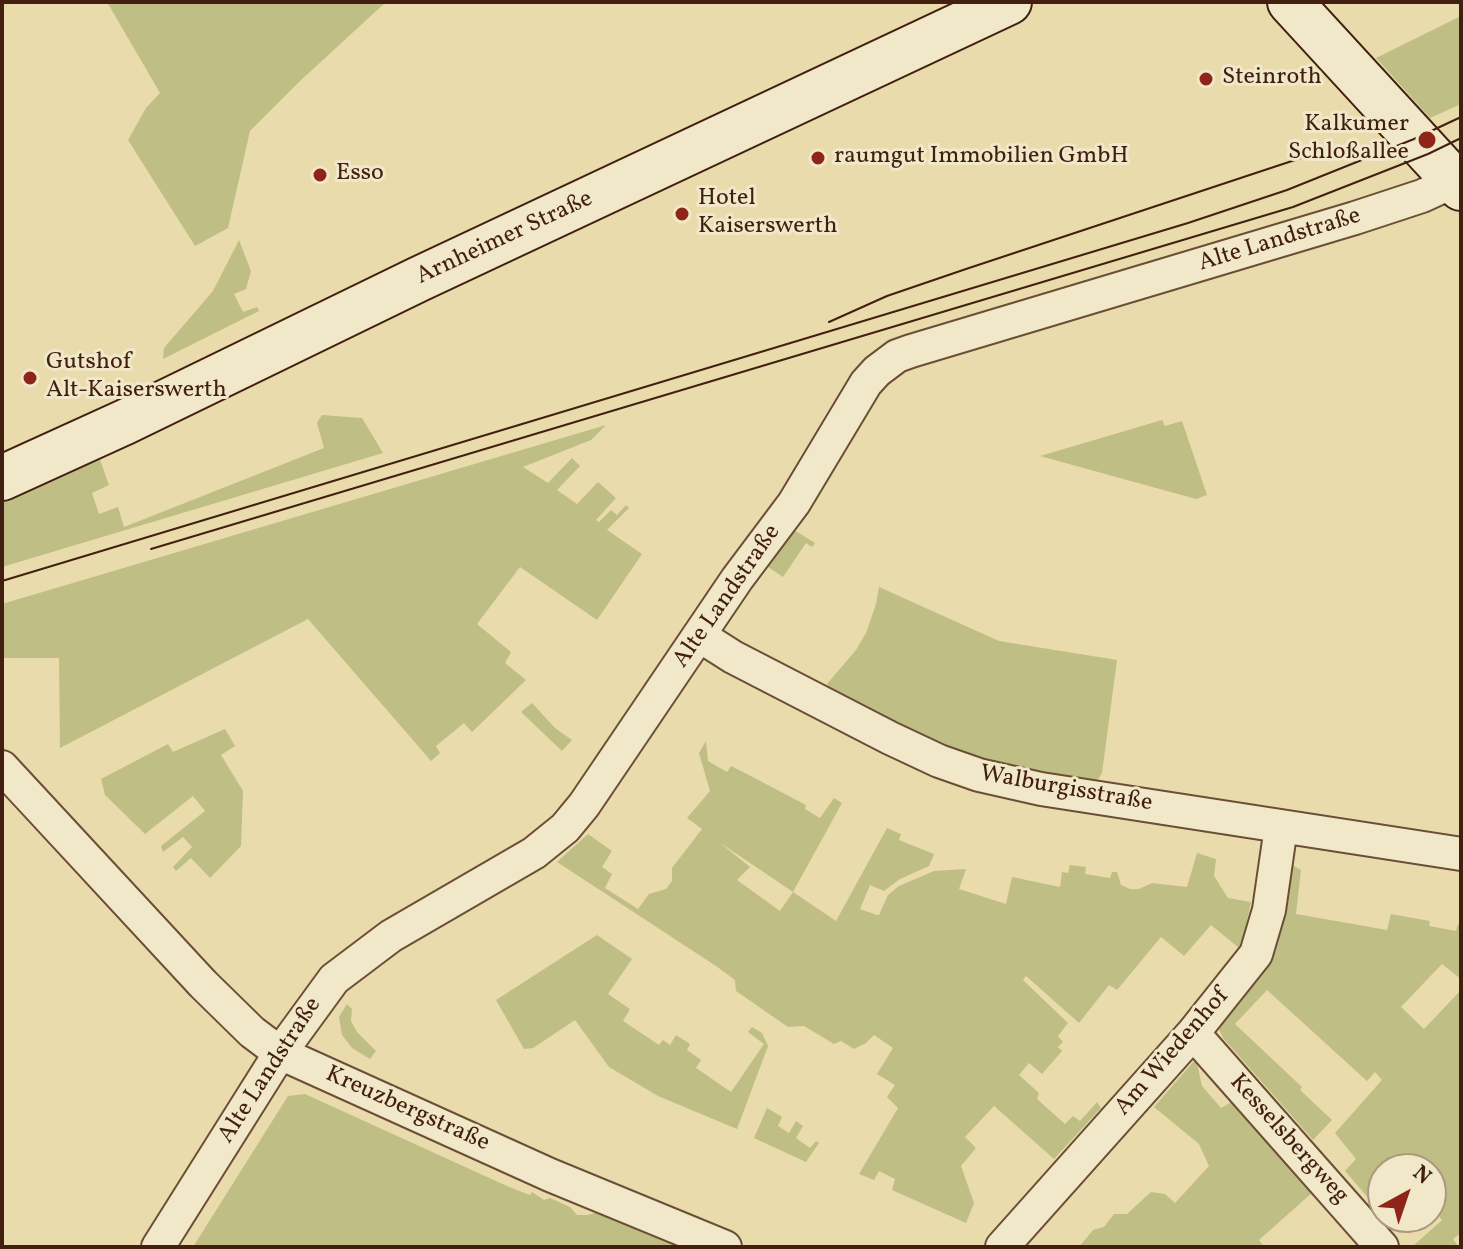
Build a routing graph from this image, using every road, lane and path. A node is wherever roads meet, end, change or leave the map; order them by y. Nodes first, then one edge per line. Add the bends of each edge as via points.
1 (1009, 2) edge
2 (1290, 2) edge
3 (1450, 186) edge
4 (2, 478) edge
5 (700, 636) junction
6 (2, 767) edge
7 (1281, 827) junction
8 (1461, 854) edge
9 (1193, 1033) junction
10 (280, 1053) junction
11 (158, 1247) edge
12 (725, 1247) edge
13 (1002, 1247) edge
14 (1382, 1247) edge

1 - 4 main road, Arnheimer Straße
2 - 3 main road
3 - 5 street, Alte Landstraße via 897,356 866,383 794,503
5 - 7 street, Walburgisstraße via 890,738 979,775
5 - 10 street, Alte Landstraße via 565,828 534,853 345,968
6 - 10 street, Kreuzbergstraße via 203,984
7 - 8 street, Walburgisstraße
7 - 9 street, Am Wiedenhof via 1269,910 1256,954
9 - 13 street, Am Wiedenhof
9 - 14 street, Kesselsbergweg
10 - 11 street, Alte Landstraße
10 - 12 street, Kreuzbergstraße

